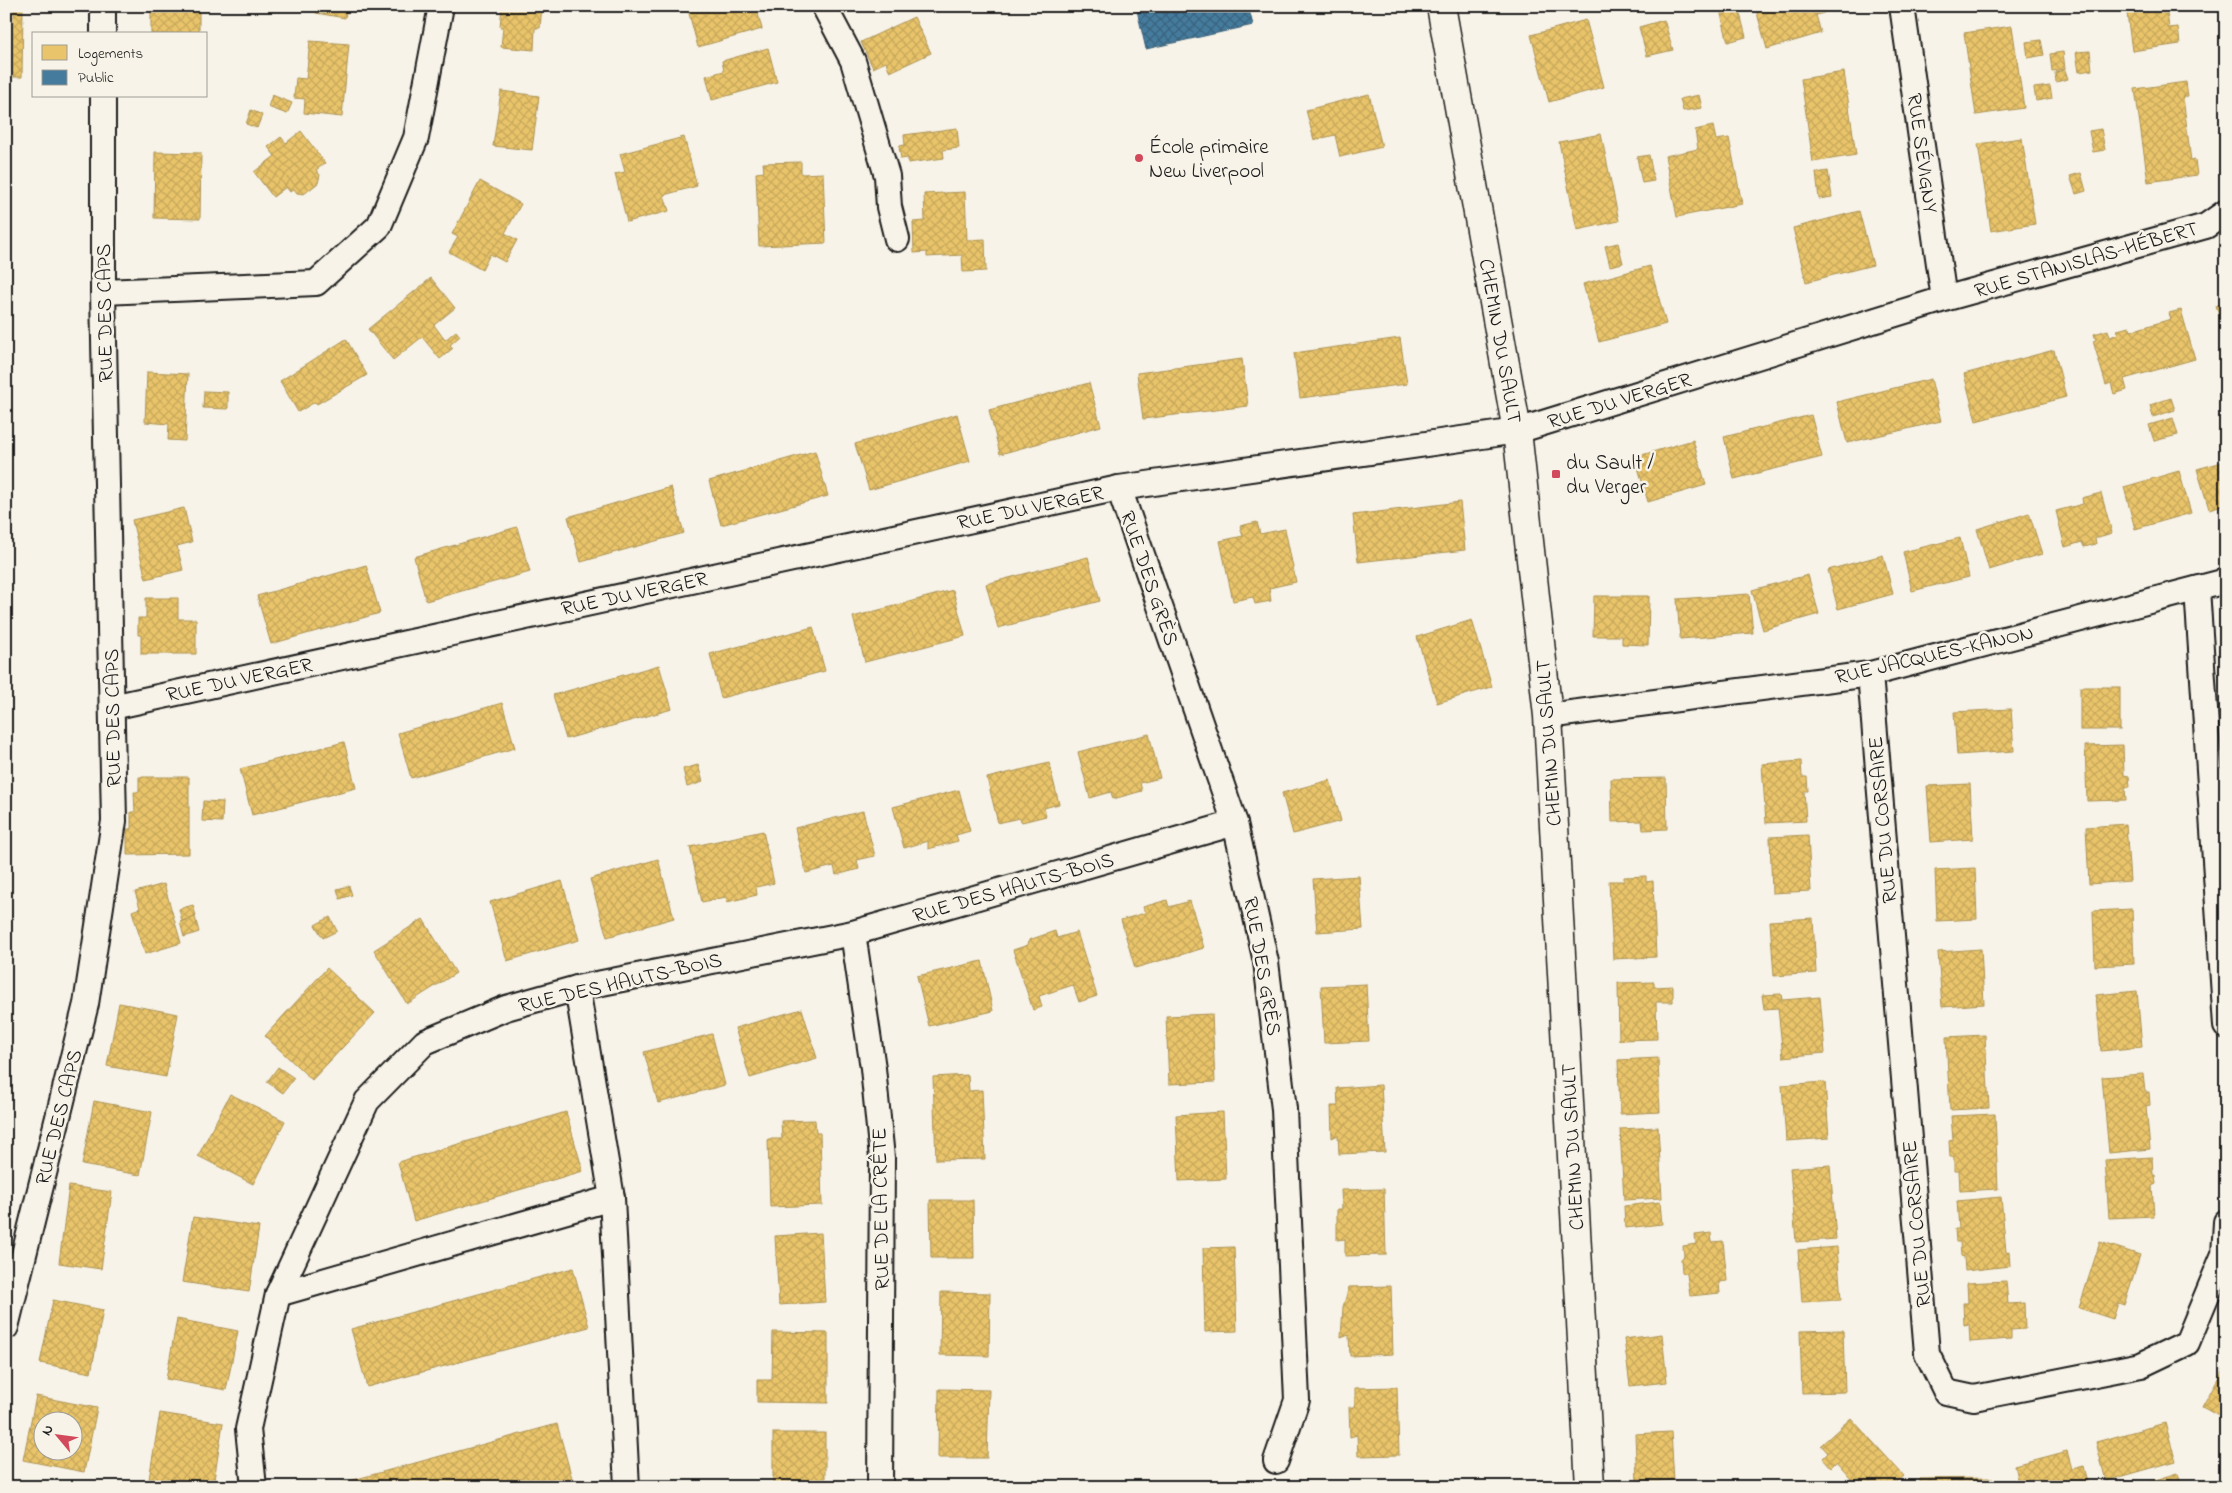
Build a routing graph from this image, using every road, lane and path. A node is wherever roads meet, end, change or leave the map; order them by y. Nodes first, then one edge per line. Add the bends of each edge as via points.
1 (103, 6) edge
2 (441, 6) edge
3 (824, 6) edge
4 (1441, 6) edge
5 (1902, 6) edge
6 (103, 32) edge
7 (103, 98) edge
8 (2226, 212) edge
9 (897, 239) dead end
10 (103, 292) junction
11 (1944, 299) junction
12 (1517, 431) junction
13 (1119, 488) junction
14 (2226, 580) edge
15 (2197, 589) junction
16 (1870, 674) junction
17 (112, 707) junction
18 (1548, 716) junction
19 (1236, 823) junction
20 (854, 933) junction
21 (578, 988) junction
22 (2226, 1026) edge
23 (612, 1198) junction
24 (2226, 1222) edge
25 (278, 1294) junction
26 (6, 1327) edge
27 (1276, 1461) dead end
28 (254, 1487) edge
29 (627, 1487) edge
30 (880, 1487) edge
31 (1590, 1487) edge

1 - 6 street
2 - 10 street via 416,138 379,226 316,283
3 - 9 street via 853,61 887,176 889,207
4 - 12 street, CHEMIN DU SAULT
5 - 11 street, RUE SÉVIGNY
7 - 10 street, RUE DES CAPS
8 - 11 street, RUE STANISLAS-HÉBERT via 2206,226
10 - 17 street, RUE DES CAPS
11 - 12 street, RUE DU VERGER
12 - 13 street, RUE DU VERGER
12 - 18 street, CHEMIN DU SAULT
13 - 17 street, RUE DU VERGER
13 - 19 street, RUE DES GRÈS
14 - 15 street, RUE JACQUES-KANON
15 - 16 street, RUE JACQUES-KANON
15 - 22 street
16 - 18 street, RUE JACQUES-KANON
16 - 24 street, RUE DU CORSAIRE via 1927,1353 1946,1392 1974,1398 2141,1365 2187,1343 2224,1254
17 - 26 street, RUE DES CAPS via 114,821 86,1004
18 - 31 street, CHEMIN DU SAULT
19 - 20 street, RUE DES HAUTS-BOIS
19 - 27 street, RUE DES GRÈS via 1266,962 1284,1109 1297,1400
20 - 21 street, RUE DES HAUTS-BOIS
20 - 30 street, RUE DE LA CRÊTE via 882,1158
21 - 23 street
21 - 25 street, RUE DES HAUTS-BOIS via 506,1008 425,1042 373,1094
23 - 25 street
23 - 29 street
25 - 28 street, RUE DES HAUTS-BOIS via 248,1429

